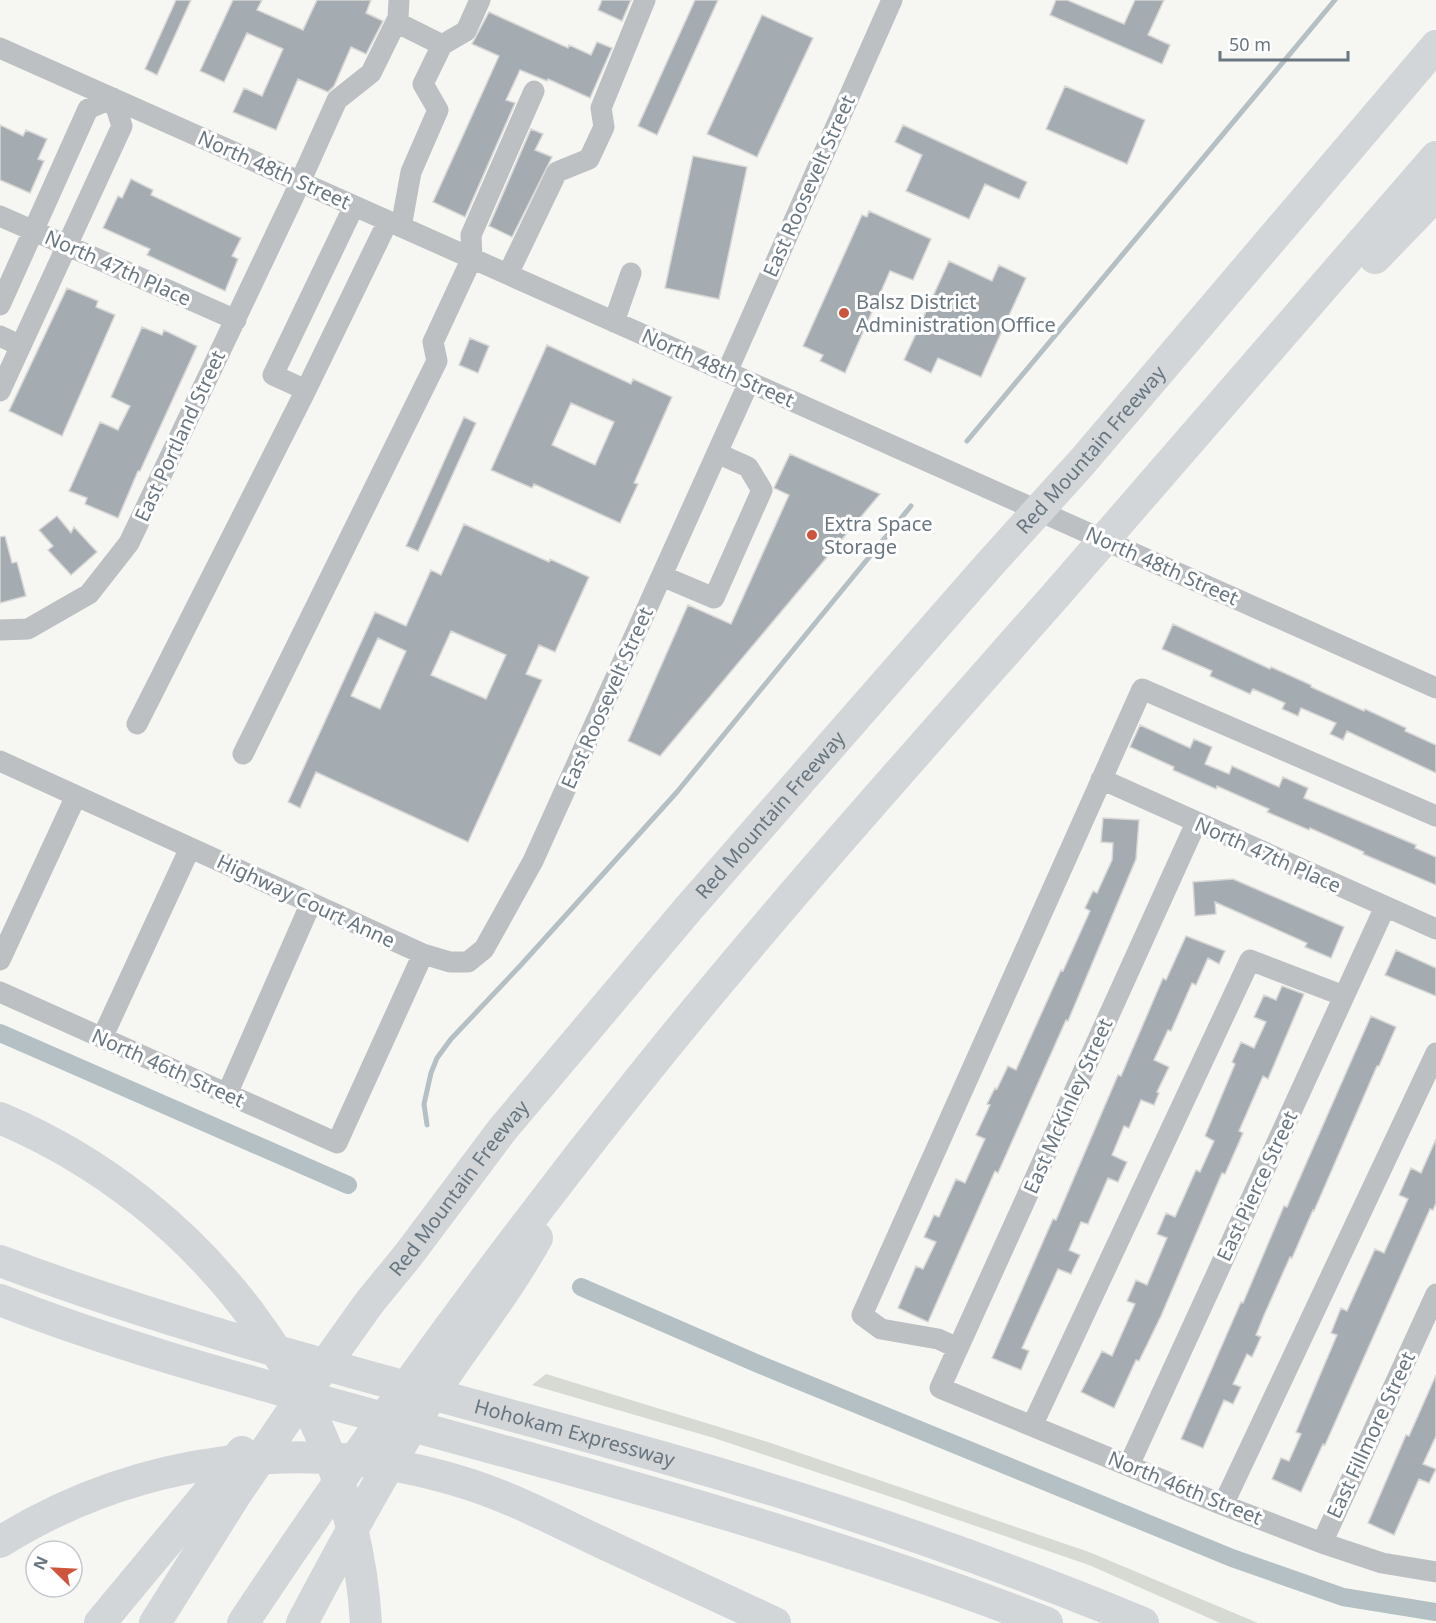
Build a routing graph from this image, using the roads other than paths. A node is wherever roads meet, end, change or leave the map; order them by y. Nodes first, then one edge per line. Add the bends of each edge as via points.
1 (399, 0) edge
2 (480, 0) edge
3 (645, 0) edge
4 (891, 0) edge
5 (396, 22) junction
6 (442, 45) junction
7 (1436, 46) edge
8 (0, 48) edge
9 (534, 91) dead end
10 (113, 98) junction
11 (1436, 157) edge
12 (300, 182) junction
13 (1436, 195) edge
14 (354, 206) junction
15 (0, 216) edge
16 (394, 224) junction
17 (33, 231) junction
18 (66, 245) junction
19 (472, 258) junction
20 (632, 273) dead end
21 (508, 274) junction
22 (0, 305) edge
23 (236, 320) junction
24 (614, 322) junction
25 (0, 336) edge
26 (21, 346) junction
27 (727, 372) junction
28 (749, 382) junction
29 (306, 390) junction
30 (0, 391) edge
31 (717, 453) junction
32 (1148, 490) junction
33 (662, 576) junction
34 (0, 630) edge
35 (1436, 688) edge
36 (137, 724) dead end
37 (243, 754) dead end
38 (0, 761) edge
39 (1101, 779) junction
40 (76, 796) junction
41 (1436, 816) edge
42 (1196, 823) junction
43 (190, 848) junction
44 (311, 903) junction
45 (1385, 907) junction
46 (1436, 929) edge
47 (423, 954) junction
48 (0, 960) edge
49 (0, 992) edge
50 (1344, 996) junction
51 (102, 1038) junction
52 (1436, 1053) edge
53 (227, 1094) junction
54 (0, 1118) edge
55 (0, 1261) edge
56 (1436, 1294) edge
57 (0, 1299) edge
58 (463, 1328) junction
59 (958, 1348) junction
60 (940, 1388) joint
61 (1032, 1426) junction
62 (1129, 1466) junction
63 (1223, 1505) junction
64 (191, 1537) junction
65 (0, 1542) edge
66 (1322, 1543) junction
67 (1436, 1572) edge
68 (365, 1619) edge
69 (100, 1623) edge
70 (155, 1623) edge
71 (243, 1623) edge
72 (302, 1623) edge
73 (774, 1623) edge
74 (1047, 1623) edge
75 (1143, 1623) edge

1 - 5 street, East Portland Street
2 - 6 street via 466,31
3 - 21 street via 601,108 604,127 590,159 556,172
4 - 27 street, East Roosevelt Street
5 - 6 street
5 - 12 street, East Portland Street via 370,74 337,100
6 - 16 street via 423,84 438,110
7 - 64 highway, Red Mountain Freeway via 1083,461 688,909 517,1112 409,1254 258,1431
8 - 10 street, North 48th Street
9 - 19 street via 471,235
10 - 12 street, North 48th Street
10 - 17 street via 88,109
10 - 18 street via 122,126
11 - 32 highway
12 - 14 street, North 48th Street
12 - 23 street, East Portland Street
13 - 32 highway
14 - 16 street, North 48th Street
14 - 29 street via 273,375
15 - 17 street, North 47th Place
16 - 19 street, North 48th Street
16 - 29 street
17 - 18 street, North 47th Place
17 - 22 street
18 - 23 street, North 47th Place
18 - 26 street
19 - 21 street, North 48th Street
19 - 37 street via 433,342 436,361
20 - 24 street
21 - 24 street, North 48th Street
23 - 34 street, East Portland Street via 129,543 89,594 28,629
24 - 27 street, North 48th Street
25 - 26 street
26 - 30 street
27 - 28 street, North 48th Street
28 - 31 street, East Roosevelt Street
28 - 35 street, North 48th Street
29 - 36 street
31 - 33 street, East Roosevelt Street
31 - 33 street via 748,467 762,490 719,587 714,598
32 - 58 highway via 787,901 597,1133 514,1279
33 - 47 street, East Roosevelt Street via 533,861 491,939 468,962 450,962
38 - 40 street, Highway Court Anne
39 - 41 street via 1142,689
39 - 42 street, North 47th Place
39 - 59 street via 862,1315 881,1329 938,1339
40 - 43 street, Highway Court Anne
40 - 48 street
42 - 45 street, North 47th Place
42 - 59 street, East McKinley Street
43 - 44 street, Highway Court Anne
43 - 51 street
44 - 47 street, Highway Court Anne
44 - 53 street
45 - 46 street, North 47th Place
45 - 50 street, East Pierce Street
47 - 53 street, North 46th Street via 337,1143
49 - 51 street, North 46th Street
50 - 61 street via 1250,960
50 - 62 street, East Pierce Street
51 - 53 street, North 46th Street
52 - 63 street
54 - 68 highway via 103,1172 148,1206 202,1255 252,1316 285,1365 314,1420 337,1477 355,1546
55 - 75 highway, Hohokam Expressway via 221,1335 657,1455 826,1506
56 - 66 street, East Fillmore Street
57 - 74 highway, Hohokam Expressway via 244,1381 751,1520
58 - 71 highway via 307,1528
58 - 72 highway
59 - 60 street, East McKinley Street
60 - 61 street, North 46th Street
61 - 62 street, North 46th Street
62 - 63 street, North 46th Street
63 - 66 street, North 46th Street
64 - 69 highway
64 - 70 highway
65 - 73 highway via 81,1500 161,1473 251,1458 342,1459 419,1470 490,1492
66 - 67 street, North 46th Street via 1383,1563

